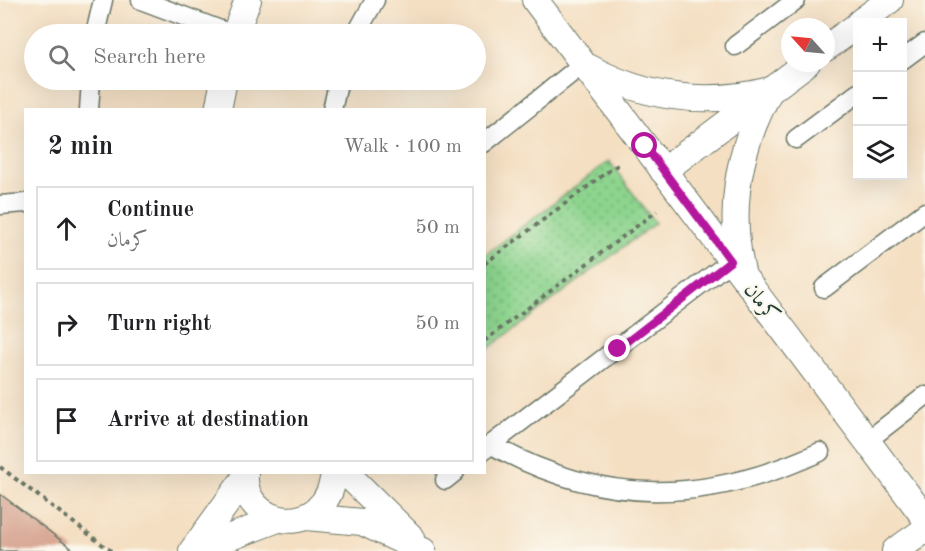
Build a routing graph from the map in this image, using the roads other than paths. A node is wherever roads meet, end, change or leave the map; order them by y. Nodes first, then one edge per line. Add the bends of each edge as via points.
1 (103, 0) edge
2 (141, 0) edge
3 (248, 0) edge
4 (375, 0) edge
5 (535, 0) edge
6 (796, 0) edge
7 (890, 0) edge
8 (867, 18) edge
9 (97, 24) edge
10 (206, 24) edge
11 (237, 24) edge
12 (362, 24) edge
13 (853, 28) edge
14 (835, 41) edge
15 (925, 43) edge
16 (735, 46) dead end
17 (907, 57) edge
18 (583, 64) junction
19 (795, 72) edge
20 (90, 90) edge
21 (222, 90) edge
22 (337, 90) edge
23 (770, 90) junction
24 (853, 97) edge
25 (89, 108) edge
26 (218, 108) edge
27 (332, 108) edge
28 (796, 139) dead end
29 (486, 141) edge
30 (663, 171) junction
31 (24, 203) edge
32 (0, 204) edge
33 (925, 212) edge
34 (737, 269) junction
35 (824, 288) dead end
36 (925, 396) edge
37 (867, 441) junction
38 (488, 448) edge
39 (820, 452) dead end
40 (334, 474) edge
41 (347, 474) edge
42 (245, 475) edge
43 (306, 517) junction
44 (925, 518) edge
45 (278, 519) junction
46 (925, 530) edge
47 (192, 551) edge
48 (205, 551) edge
49 (424, 551) edge
50 (895, 551) edge

1 - 9 street
2 - 10 street
3 - 11 street
4 - 12 street
5 - 18 street, کرمان
6 - 16 street
7 - 8 street
13 - 14 street
15 - 17 street
18 - 23 street via 627,86 674,97 713,99
18 - 29 street
18 - 30 street, کرمان
19 - 23 street
20 - 25 street
21 - 26 street
22 - 27 street
23 - 30 street
23 - 34 street via 749,134 737,182
24 - 28 street
30 - 34 street, کرمان
31 - 32 street
33 - 35 street
34 - 37 street, کرمان
34 - 38 street
36 - 37 street
37 - 44 street, کرمان
38 - 39 street via 566,478 609,487 663,491 728,485
40 - 43 street via 327,500
41 - 49 street
42 - 45 street via 255,504
42 - 47 street
43 - 45 street
43 - 49 street via 362,522
45 - 48 street
46 - 50 street

